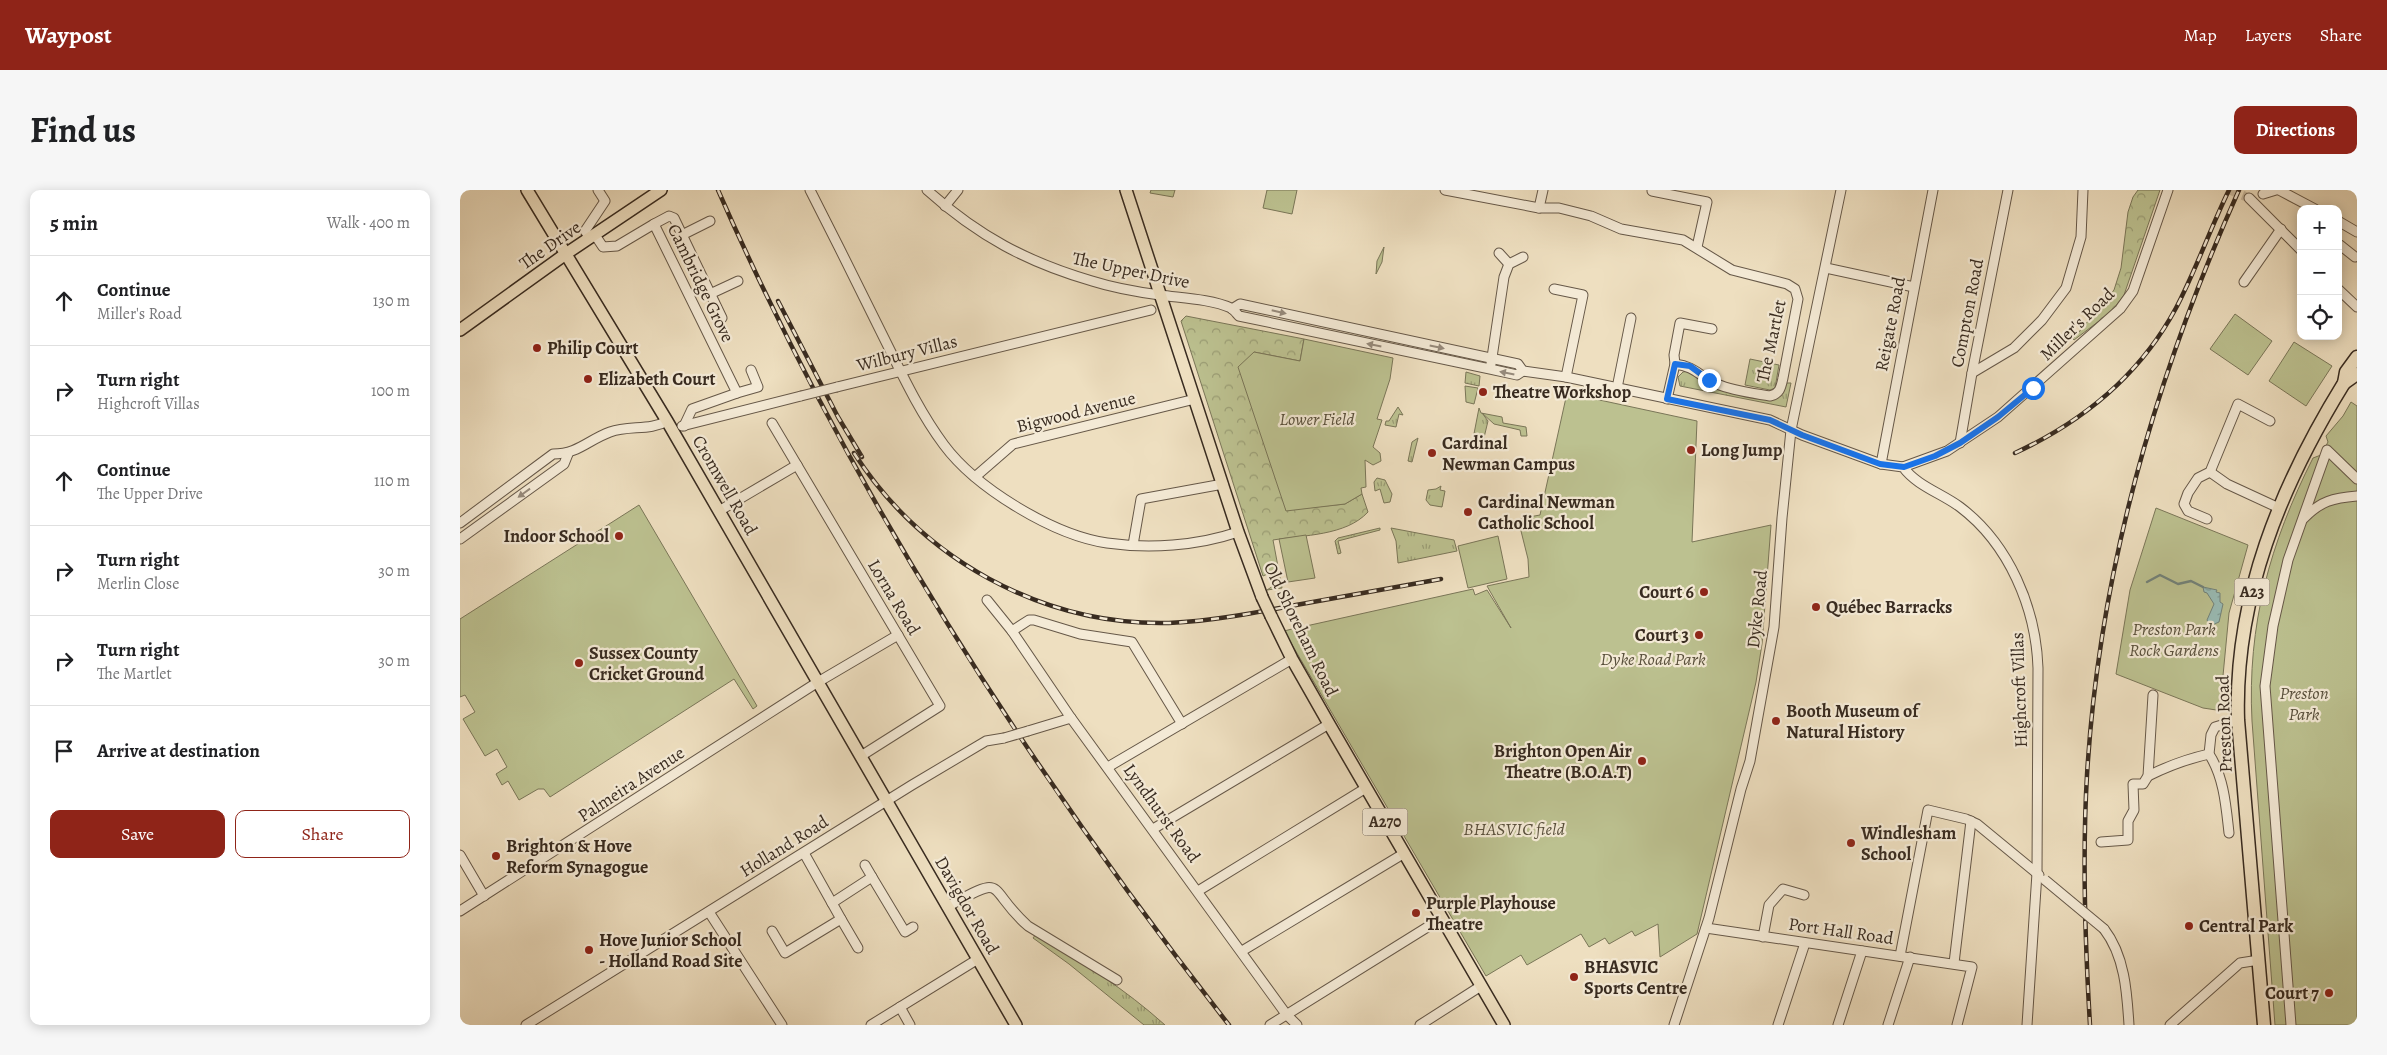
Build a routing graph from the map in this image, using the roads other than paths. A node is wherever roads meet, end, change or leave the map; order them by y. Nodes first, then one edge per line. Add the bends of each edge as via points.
1 (527, 190) edge
2 (598, 190) edge
3 (661, 190) edge
4 (810, 190) edge
5 (927, 190) edge
6 (958, 190) edge
7 (1126, 190) edge
8 (1445, 190) edge
9 (1543, 190) edge
10 (1841, 190) edge
11 (1933, 190) edge
12 (2008, 190) edge
13 (2083, 190) edge
14 (2168, 190) edge
15 (2277, 190) edge
16 (1652, 191) dead end
17 (2263, 194) dead end
18 (2249, 198) tunnel mouth
19 (2307, 205) edge
20 (945, 206) junction
21 (1539, 208) junction
22 (710, 221) dead end
23 (2342, 223) edge
24 (654, 224) junction
25 (2281, 229) junction
26 (2357, 232) edge
27 (682, 235) junction
28 (592, 236) junction
29 (2297, 246) edge
30 (2342, 246) edge
31 (1697, 247) junction
32 (567, 253) junction
33 (1499, 253) dead end
34 (2356, 257) edge
35 (1523, 258) dead end
36 (1509, 264) junction
37 (1826, 268) junction
38 (738, 281) dead end
39 (2244, 282) dead end
40 (1914, 287) junction
41 (1554, 289) dead end
42 (2342, 293) edge
43 (710, 294) junction
44 (1161, 295) junction
45 (2357, 306) edge
46 (1232, 309) junction
47 (1151, 310) dead end
48 (722, 318) dead end
49 (1631, 318) dead end
50 (1712, 329) dead end
51 (460, 330) edge
52 (2357, 357) edge
53 (1492, 358) junction
54 (1675, 364) junction
55 (751, 370) dead end
56 (1490, 370) junction
57 (901, 371) junction
58 (1523, 371) junction
59 (1972, 373) junction
60 (2357, 374) edge
61 (1566, 377) junction
62 (2344, 383) junction
63 (1617, 388) junction
64 (736, 393) junction
65 (1195, 399) junction
66 (1667, 399) junction
67 (2270, 421) dead end
68 (772, 423) dead end
69 (675, 426) junction
70 (1791, 430) junction
71 (1960, 443) junction
72 (568, 454) junction
73 (796, 464) junction
74 (1880, 464) junction
75 (1904, 467) junction
76 (2210, 472) junction
77 (975, 477) junction
78 (2357, 479) edge
79 (1223, 484) junction
80 (2357, 496) edge
81 (2279, 508) junction
82 (719, 511) junction
83 (2207, 519) dead end
84 (2302, 520) junction
85 (460, 523) edge
86 (1238, 532) junction
87 (460, 538) edge
88 (1133, 544) junction
89 (987, 600) dead end
90 (1012, 631) junction
91 (898, 635) junction
92 (1292, 659) junction
93 (818, 682) junction
94 (2153, 695) dead end
95 (1071, 718) junction
96 (2238, 720) junction
97 (1182, 724) junction
98 (1329, 724) junction
99 (2209, 754) junction
100 (861, 756) junction
101 (1108, 767) junction
102 (2148, 776) junction
103 (1366, 788) junction
104 (886, 802) junction
105 (1971, 821) junction
106 (1153, 829) junction
107 (2229, 833) dead end
108 (2101, 842) dead end
109 (804, 853) junction
110 (1403, 854) junction
111 (460, 855) edge
112 (865, 865) dead end
113 (2037, 873) junction
114 (872, 877) junction
115 (1198, 891) junction
116 (1804, 895) dead end
117 (484, 896) junction
118 (832, 902) junction
119 (947, 907) junction
120 (460, 911) edge
121 (709, 912) junction
122 (1442, 918) junction
123 (841, 919) junction
124 (913, 927) dead end
125 (1706, 928) junction
126 (772, 931) dead end
127 (1763, 936) junction
128 (1805, 943) junction
129 (858, 948) dead end
130 (1242, 951) junction
131 (1862, 951) junction
132 (1905, 956) junction
133 (978, 959) junction
134 (2259, 960) junction
135 (1954, 963) junction
136 (1118, 980) dead end
137 (1481, 986) junction
138 (900, 1007) junction
139 (1286, 1014) junction
140 (526, 1025) edge
141 (782, 1025) edge
142 (871, 1025) edge
143 (910, 1025) edge
144 (1016, 1025) edge
145 (1270, 1025) edge
146 (1297, 1025) edge
147 (1420, 1025) edge
148 (1504, 1025) edge
149 (1674, 1025) edge
150 (1778, 1025) edge
151 (1838, 1025) edge
152 (1888, 1025) edge
153 (1957, 1025) edge
154 (2027, 1025) edge
155 (2129, 1025) edge
156 (2170, 1025) edge
157 (2264, 1025) edge
158 (2291, 1025) edge

1 - 32 main road, Cromwell Road
2 - 28 street via 605,202 585,231
3 - 28 main road, The Drive
4 - 57 street
5 - 20 street, The Upper Drive
6 - 20 street
7 - 44 main road, Old Shoreham Road / A270
8 - 21 street, The Martlet
9 - 21 street
10 - 37 street, Dyke Road
11 - 40 street, Reigate Road
12 - 59 street, Compton Road
13 - 59 street via 2081,237 2066,288 2042,320 2014,348
14 - 71 street, Miller's Road via 2133,291 2120,309 2005,412
15 - 17 street
15 - 19 street
16 - 31 street via 1707,202
18 - 25 street
20 - 44 street, The Upper Drive via 1011,251 1043,266 1094,282
21 - 31 street, The Martlet via 1559,208 1591,216 1620,229 1684,240
22 - 27 street
23 - 26 street
24 - 27 street via 669,216 674,218
24 - 28 street, Cambridge Grove via 617,246 604,246
24 - 64 street, Cambridge Grove
25 - 29 street
25 - 39 street
27 - 43 street
28 - 32 main road, The Drive
30 - 34 street
31 - 54 street, The Martlet via 1732,270 1790,285 1798,299 1781,386 1774,395 1723,386 1690,366
32 - 51 main road, The Drive
32 - 69 main road, Cromwell Road
33 - 36 street
35 - 36 street
36 - 53 street via 1504,277
37 - 40 street
37 - 70 street, Dyke Road
38 - 43 street
40 - 74 street, Reigate Road
41 - 61 street via 1583,295
42 - 45 street
43 - 48 street
44 - 46 street, The Upper Drive
44 - 65 main road, Old Shoreham Road / A270
46 -> 53 street, The Upper Drive via 1240,304
56 -> 46 street, The Upper Drive via 1239,316
47 - 57 street, Wilbury Villas
49 - 63 street
50 - 54 street via 1680,322
52 - 62 highway, Preston Road / A23 via 2346,372
53 - 56 street
53 - 58 street, The Upper Drive via 1518,364
54 - 66 street
55 - 64 street via 758,387
58 -> 56 street, The Upper Drive via 1517,375
57 - 69 street, Wilbury Villas, bridge
57 - 77 street via 944,445
58 - 61 street, The Upper Drive
59 - 71 street, Compton Road
60 - 62 highway, Preston Road / A23
61 - 63 street, The Upper Drive
62 - 81 highway, Preston Road / A23 via 2311,439
63 - 66 street, The Upper Drive
64 - 69 street via 692,409
65 - 77 street, Bigwood Avenue via 1013,444
65 - 79 main road, Old Shoreham Road / A270
66 - 70 street, The Upper Drive via 1770,420
67 - 76 street via 2238,404
68 - 73 street, Lorna Road
69 - 72 street, Wilbury Villas via 612,431
69 - 82 main road, Cromwell Road
70 - 74 street
70 - 125 street, Dyke Road via 1771,645 1750,761
71 - 75 street, Miller's Road
72 - 85 street via 553,454
72 -> 87 street via 564,464
73 - 82 street
73 - 91 street, Lorna Road
74 - 75 street
75 - 113 street, Highcroft Villas via 1910,476 1953,502 1981,527 2007,562 2030,612 2036,636 2038,668
76 - 81 street
76 - 83 street via 2198,478 2184,504 2188,511
77 - 88 street via 1043,521 1090,539
78 - 84 street via 2327,450
79 - 86 main road, Old Shoreham Road / A270
79 - 88 street via 1141,499
80 - 84 street via 2317,505
81 - 96 highway, Preston Road / A23 via 2244,623 2237,685
82 - 93 main road, Cromwell Road
84 - 158 street via 2284,576 2265,686
86 - 88 street via 1188,544
86 - 92 main road, Old Shoreham Road / A270, bridge via 1262,597
89 - 90 street, Lyndhurst Road
90 - 95 street, Lyndhurst Road
90 - 97 street via 1028,620 1034,620 1080,634 1132,642
91 - 93 street, Palmeira Avenue
91 - 100 street, Lorna Road via 940,706
92 - 97 street
92 - 98 main road, Old Shoreham Road / A270
93 - 100 main road, Cromwell Road
93 - 117 street, Palmeira Avenue
94 - 102 street
95 - 101 street, Lyndhurst Road
95 - 104 street, Holland Road, bridge via 986,741
96 - 99 street via 2215,727
96 - 134 highway, Preston Road / A23
97 - 101 street
98 - 103 main road, Old Shoreham Road / A270
98 - 106 street
99 - 102 street via 2182,760
99 - 107 street via 2218,767
100 - 104 main road, Cromwell Road
101 - 106 street, Lyndhurst Road
102 - 108 street via 2143,784 2133,784 2134,810 2128,821 2128,840
103 - 110 main road, Old Shoreham Road / A270
103 - 115 street
104 - 109 street, Holland Road
104 - 119 main road, Davigdor Road
105 - 113 street
105 - 132 street via 1928,810
105 - 135 street
106 - 115 street, Lyndhurst Road
109 - 118 street
109 - 121 street, Holland Road
110 - 122 main road, Old Shoreham Road / A270
110 - 130 street
111 - 117 street
112 - 114 street
113 - 154 street, Highcroft Villas
113 - 155 street, bridge via 2110,937 2126,981
114 - 118 street
114 - 124 street via 905,932
115 - 130 street, Lyndhurst Road
116 - 127 street via 1784,889 1769,905
117 - 120 street, Palmeira Avenue
118 - 123 street
119 - 133 main road, Davigdor Road
119 - 136 street via 978,890 989,886 995,888 1028,926
121 - 140 street, Holland Road
121 - 141 street
122 - 137 main road, Old Shoreham Road / A270
122 - 139 street
123 - 126 street via 786,953
123 - 129 street
125 - 127 street, Port Hall Road
125 - 149 street, Dyke Road
127 - 128 street, Port Hall Road
128 - 131 street, Port Hall Road
128 - 150 street
130 - 139 street, Lyndhurst Road
131 - 132 street, Port Hall Road
131 - 151 street
132 - 135 street, Port Hall Road
132 - 152 street
133 - 138 street
133 - 144 main road, Davigdor Road
134 - 156 street via 2240,963
134 - 157 highway, Preston Road / A23
135 - 153 street, Port Hall Road via 1972,967
137 - 147 street
137 - 148 main road, Old Shoreham Road / A270
138 - 142 street
138 - 143 street
139 - 145 street
139 - 146 street, Lyndhurst Road

